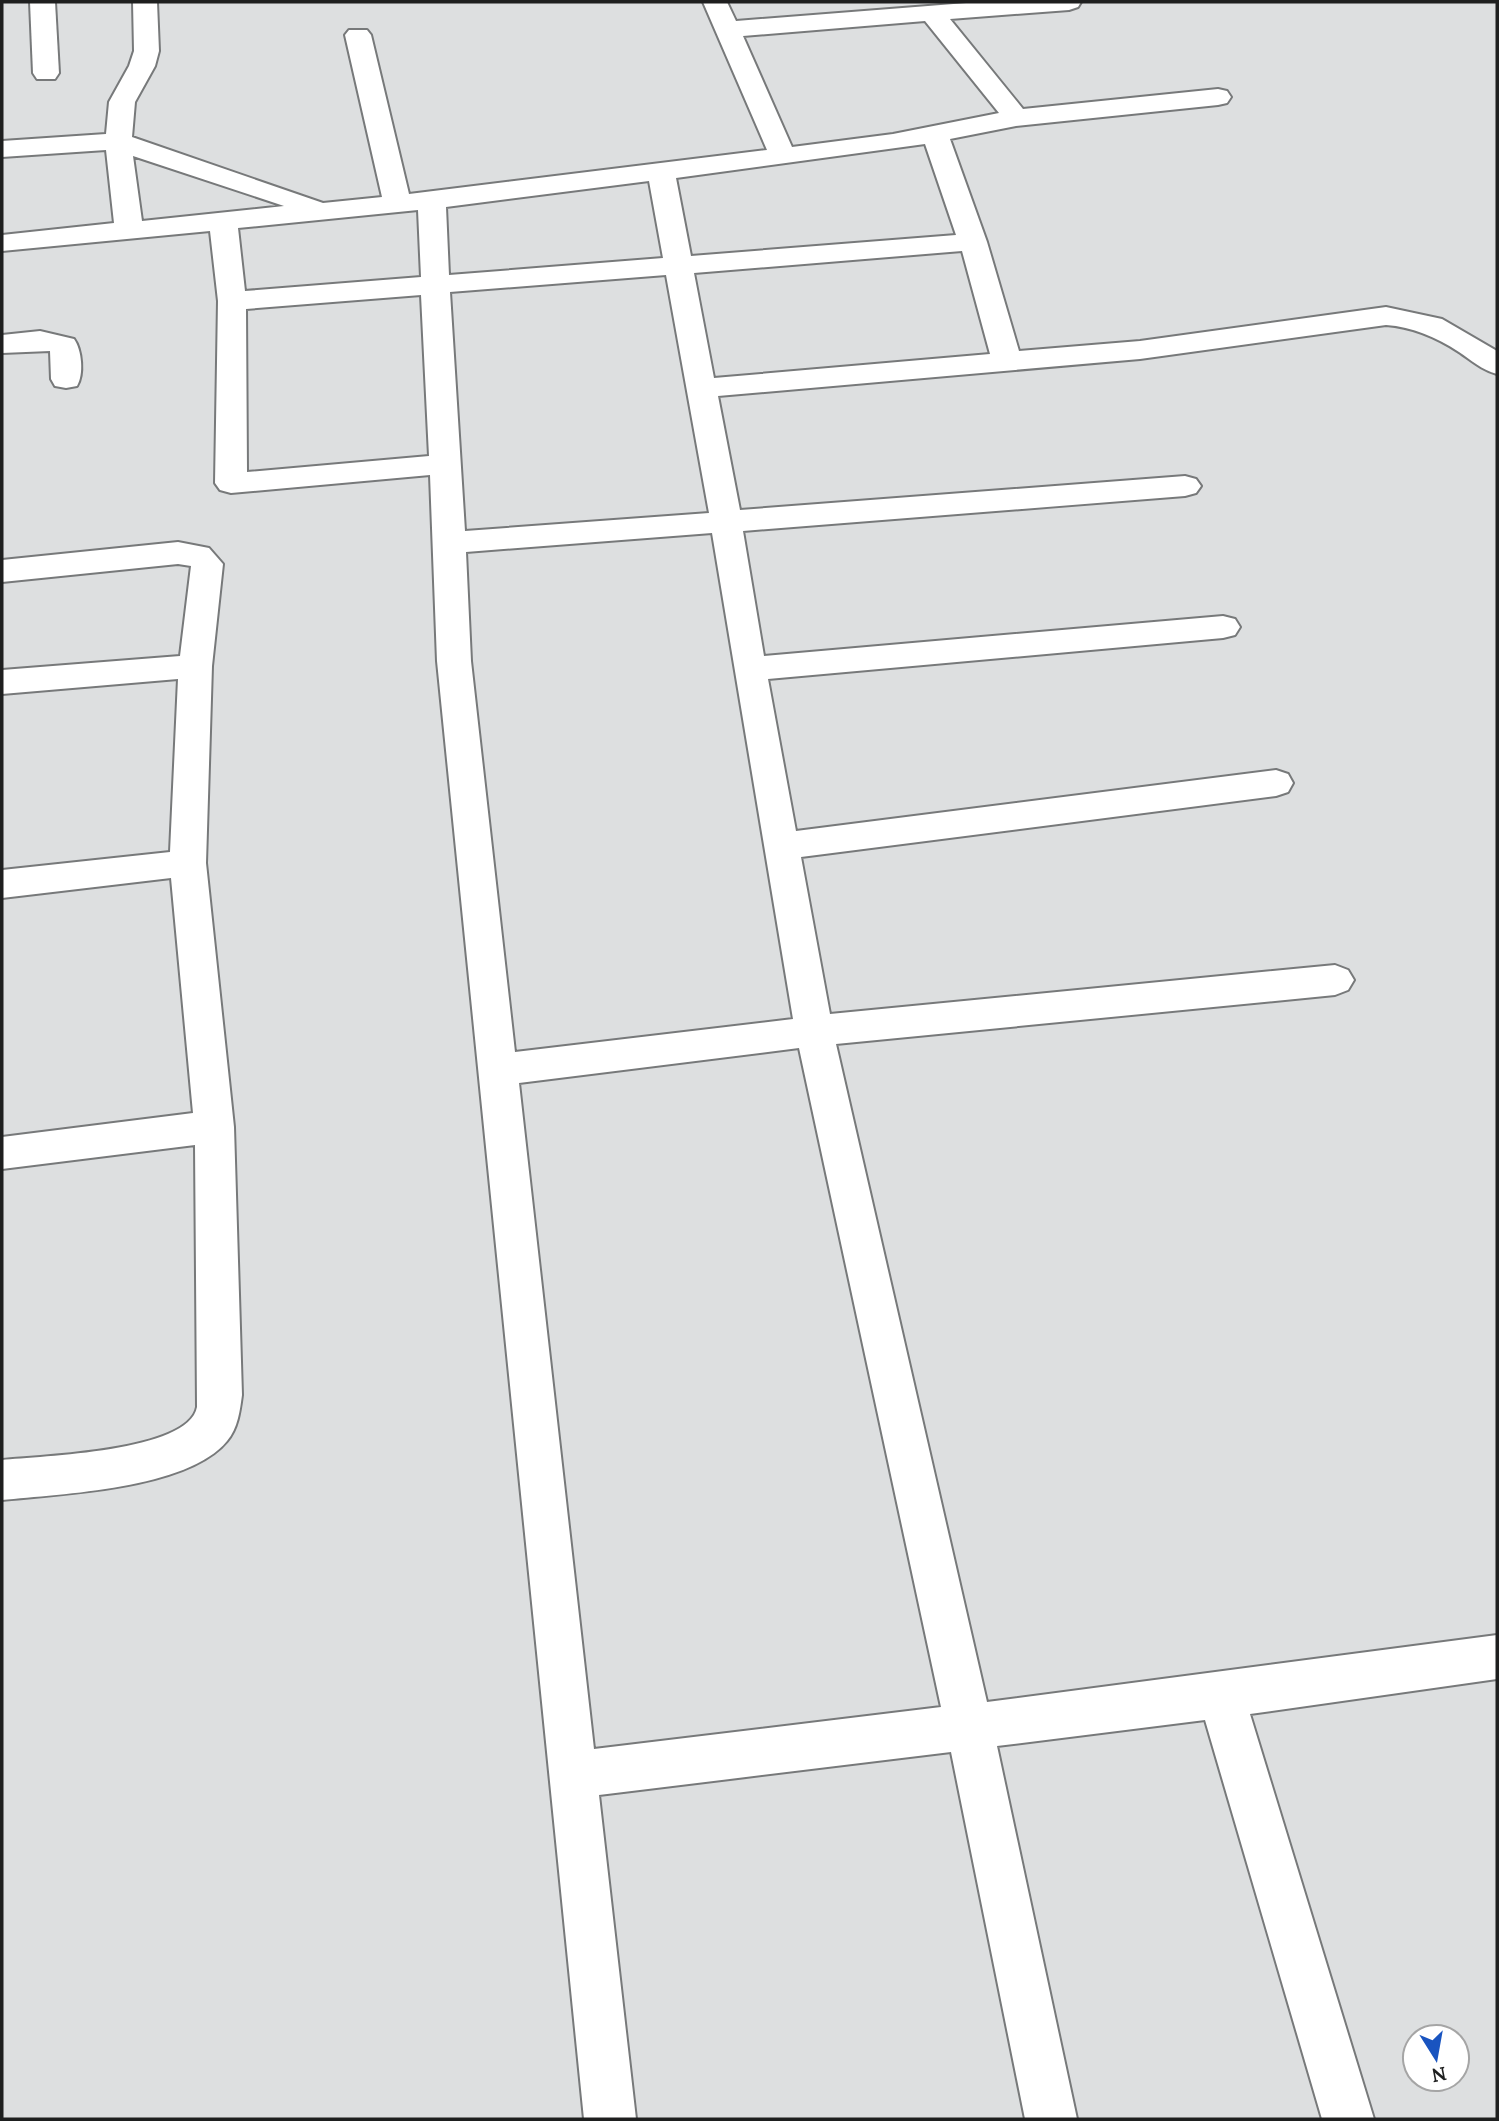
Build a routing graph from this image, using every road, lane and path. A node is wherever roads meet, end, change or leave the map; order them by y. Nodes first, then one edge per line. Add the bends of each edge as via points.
1 (42, 2) edge
2 (145, 2) edge
3 (715, 2) edge
4 (1069, 2) edge
5 (932, 13) junction
6 (725, 30) junction
7 (358, 35) dead end
8 (46, 74) dead end
9 (1218, 97) dead end
10 (1016, 118) junction
11 (935, 134) junction
12 (118, 141) junction
13 (2, 149) edge
14 (783, 156) junction
15 (661, 172) junction
16 (415, 202) junction
17 (330, 211) junction
18 (223, 222) junction
19 (129, 231) junction
20 (2, 243) edge
21 (973, 243) junction
22 (678, 267) junction
23 (434, 287) junction
24 (232, 301) junction
25 (2, 344) edge
26 (1007, 360) junction
27 (1497, 365) edge
28 (66, 379) dead end
29 (702, 388) junction
30 (447, 464) junction
31 (1185, 486) dead end
32 (726, 521) junction
33 (452, 543) junction
34 (2, 571) edge
35 (1223, 627) dead end
36 (195, 666) junction
37 (749, 669) junction
38 (2, 682) edge
39 (1276, 783) dead end
40 (781, 846) junction
41 (188, 863) junction
42 (2, 884) edge
43 (1335, 980) dead end
44 (814, 1031) junction
45 (497, 1070) junction
46 (214, 1128) junction
47 (2, 1153) edge
48 (2, 1480) edge
49 (1497, 1657) edge
50 (1221, 1696) junction
51 (969, 1726) junction
52 (573, 1775) junction
53 (610, 2119) edge
54 (1051, 2119) edge
55 (1348, 2119) edge

1 - 8 street
2 - 12 street via 147,43 142,66 124,94
3 - 6 street
4 - 5 street
5 - 6 street
5 - 10 street
6 - 14 street
7 - 16 street
9 - 10 street
10 - 11 street
11 - 14 street
11 - 21 street
12 - 13 street
12 - 17 street
12 - 19 street
14 - 15 street
15 - 16 street
15 - 22 street
16 - 17 street
16 - 23 street
17 - 18 street
18 - 19 street
18 - 24 street
19 - 20 street
21 - 22 street
21 - 26 street
22 - 23 street
22 - 29 street
23 - 24 street
23 - 30 street
24 - 30 street via 231,483
25 - 28 street via 40,340 64,345
26 - 27 street via 1151,349 1408,317 1453,333
26 - 29 street
29 - 32 street
30 - 33 street
31 - 32 street
32 - 33 street
32 - 37 street
33 - 45 street via 454,661
34 - 36 street via 178,554 203,557 207,564
35 - 37 street
36 - 38 street
36 - 41 street
37 - 40 street
39 - 40 street
40 - 44 street
41 - 42 street
41 - 46 street
43 - 44 street
44 - 45 street
44 - 51 street
45 - 52 street
46 - 47 street
46 - 48 street via 221,1395 214,1426 190,1447 152,1462
49 - 50 street
50 - 51 street
50 - 55 street
51 - 52 street
51 - 54 street
52 - 53 street

